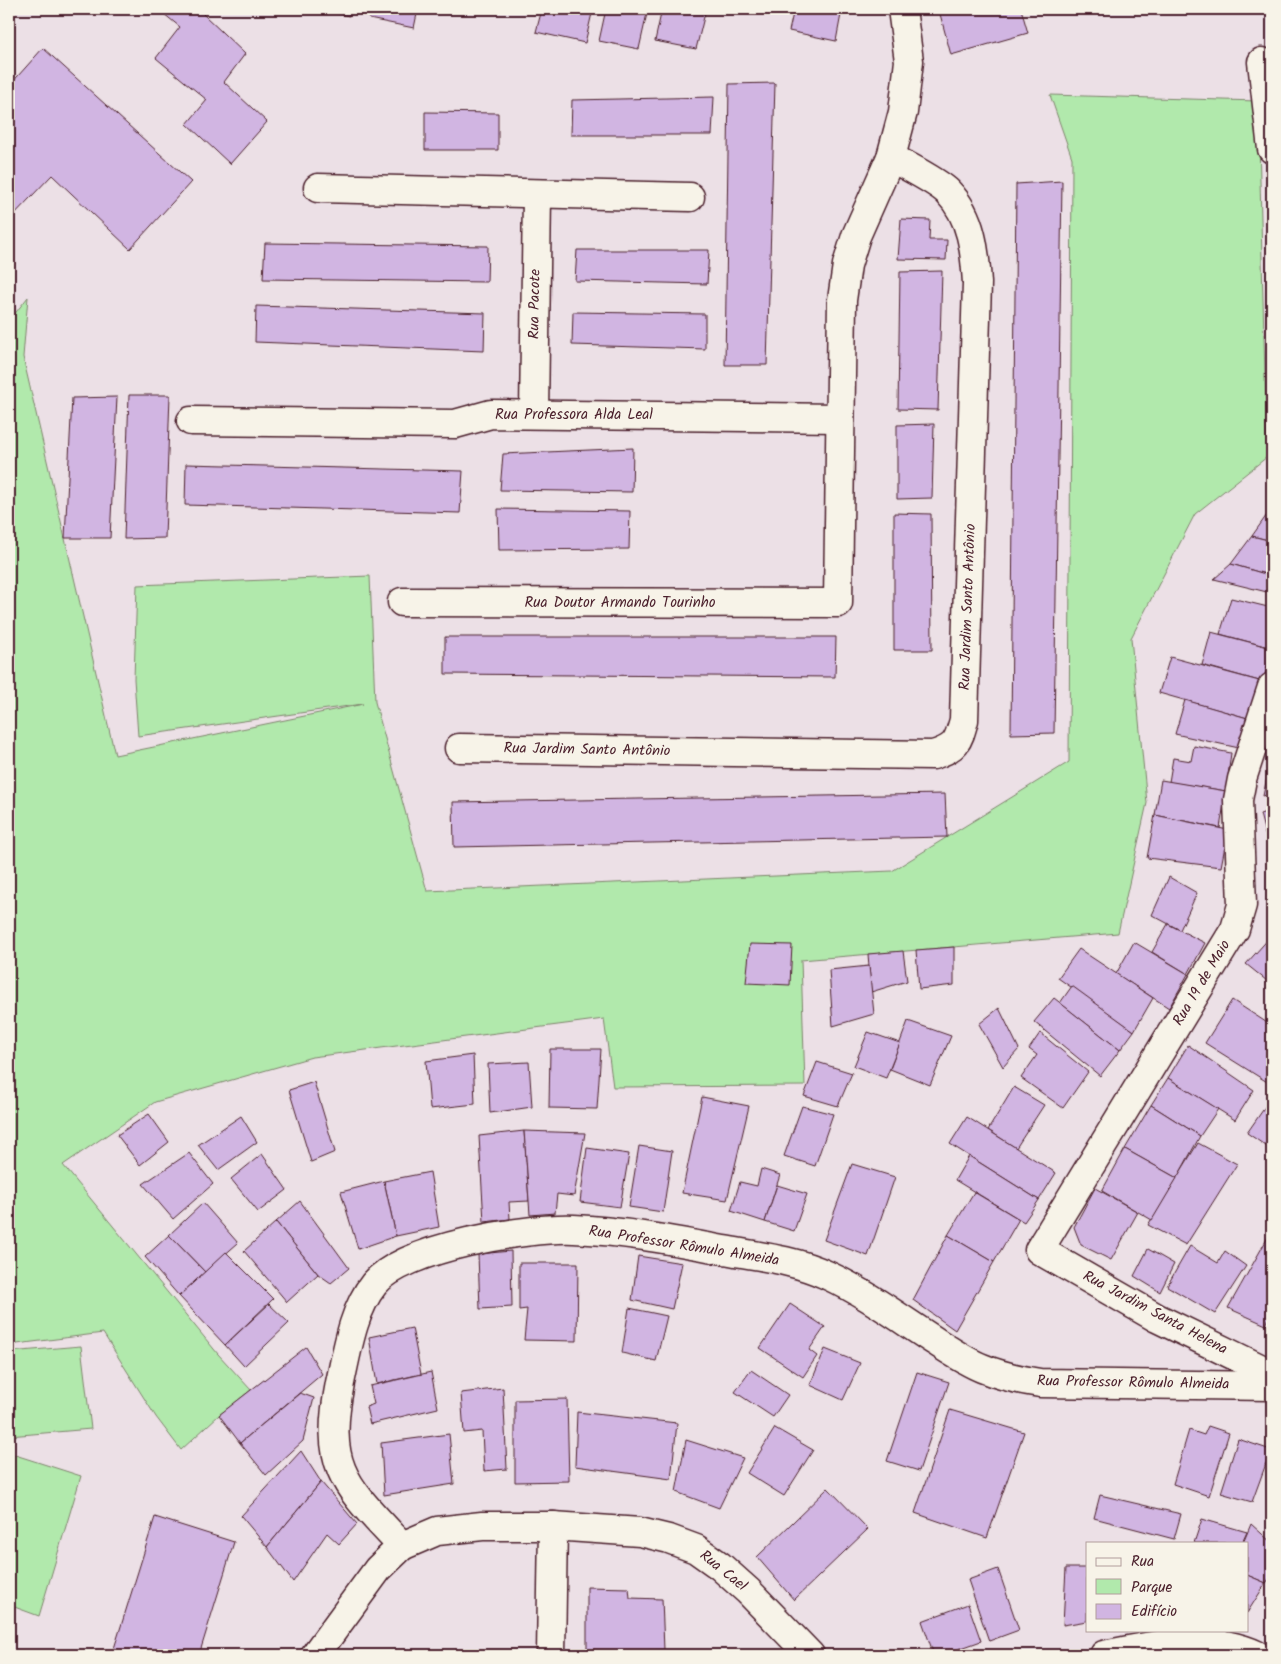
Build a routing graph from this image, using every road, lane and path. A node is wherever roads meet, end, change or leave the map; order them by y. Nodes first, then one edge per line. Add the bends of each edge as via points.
1 (902, 9) edge
2 (1262, 62) dead end
3 (1272, 149) edge
4 (891, 157) junction
5 (318, 188) dead end
6 (537, 195) junction
7 (690, 197) dead end
8 (534, 414) junction
9 (839, 418) junction
10 (191, 421) dead end
11 (402, 602) dead end
12 (1272, 687) edge
13 (458, 748) dead end
14 (1039, 1250) joint
15 (1272, 1374) edge
16 (1272, 1386) edge
17 (552, 1526) junction
18 (402, 1546) junction
19 (315, 1655) edge
20 (551, 1655) edge
21 (810, 1655) edge
22 (1104, 1655) edge
23 (1257, 1655) edge

1 - 4 street via 909,61 903,112
2 - 3 street
4 - 9 street via 868,206 847,266 842,300
4 - 13 street, Rua Jardim Santo Antônio via 947,191 963,213 974,244 977,293 964,720 960,736 949,750 933,755
5 - 6 street
6 - 7 street
6 - 8 street, Rua Pacote
8 - 9 street, Rua Professora Alda Leal
8 - 10 street, Rua Professora Alda Leal via 491,414 456,424
9 - 11 street, Rua Doutor Armando Tourinho via 838,603
12 - 14 street, Rua 19 de Maio via 1238,800 1242,905 1235,929
14 - 15 street, Rua Jardim Santa Helena via 1157,1318
16 - 18 street, Rua Professor Rômulo Almeida via 1040,1383 1010,1378 980,1368 856,1290 806,1267 614,1232 534,1231 467,1242 407,1260 390,1269 370,1291 348,1346 334,1416 335,1449 342,1474 357,1498
17 - 18 street via 482,1526 437,1531
17 - 20 street
17 - 21 street, Rua Cael via 640,1532 670,1538 696,1549 748,1590
18 - 19 street via 378,1569
22 - 23 street via 1188,1642 1211,1643

